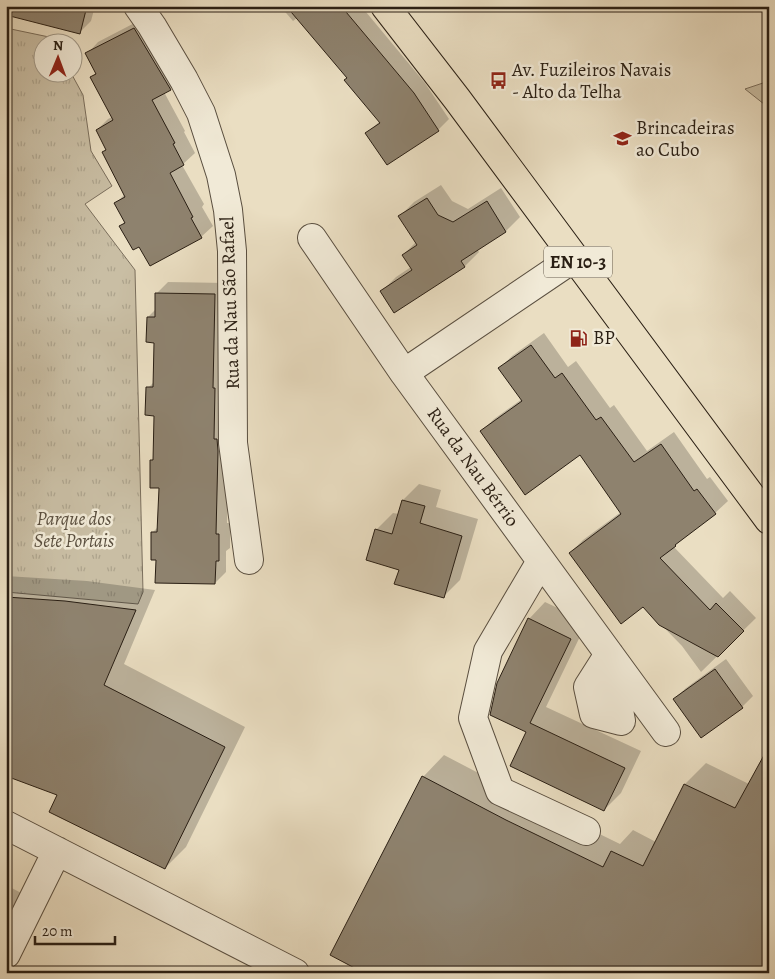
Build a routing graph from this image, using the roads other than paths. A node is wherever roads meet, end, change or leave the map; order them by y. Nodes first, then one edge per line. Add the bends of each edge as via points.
1 (138, 6) edge
2 (385, 6) edge
3 (312, 238) dead end
4 (574, 258) junction
5 (404, 373) junction
6 (769, 520) edge
7 (249, 560) dead end
8 (541, 561) junction
9 (666, 732) dead end
10 (6, 826) edge
11 (586, 831) dead end
12 (57, 851) junction
13 (6, 954) edge
14 (295, 973) edge

1 - 7 street, Rua da Nau São Rafael via 201,113 228,210 232,251 233,443
2 - 4 main road, EN 10-3
3 - 5 street, Rua da Nau Bérrio
4 - 5 street
4 - 6 main road, EN 10-3
5 - 8 street, Rua da Nau Bérrio
8 - 9 street, Rua da Nau Bérrio
8 - 11 street via 488,652 472,718 500,791
10 - 12 street
12 - 13 street
12 - 14 street

